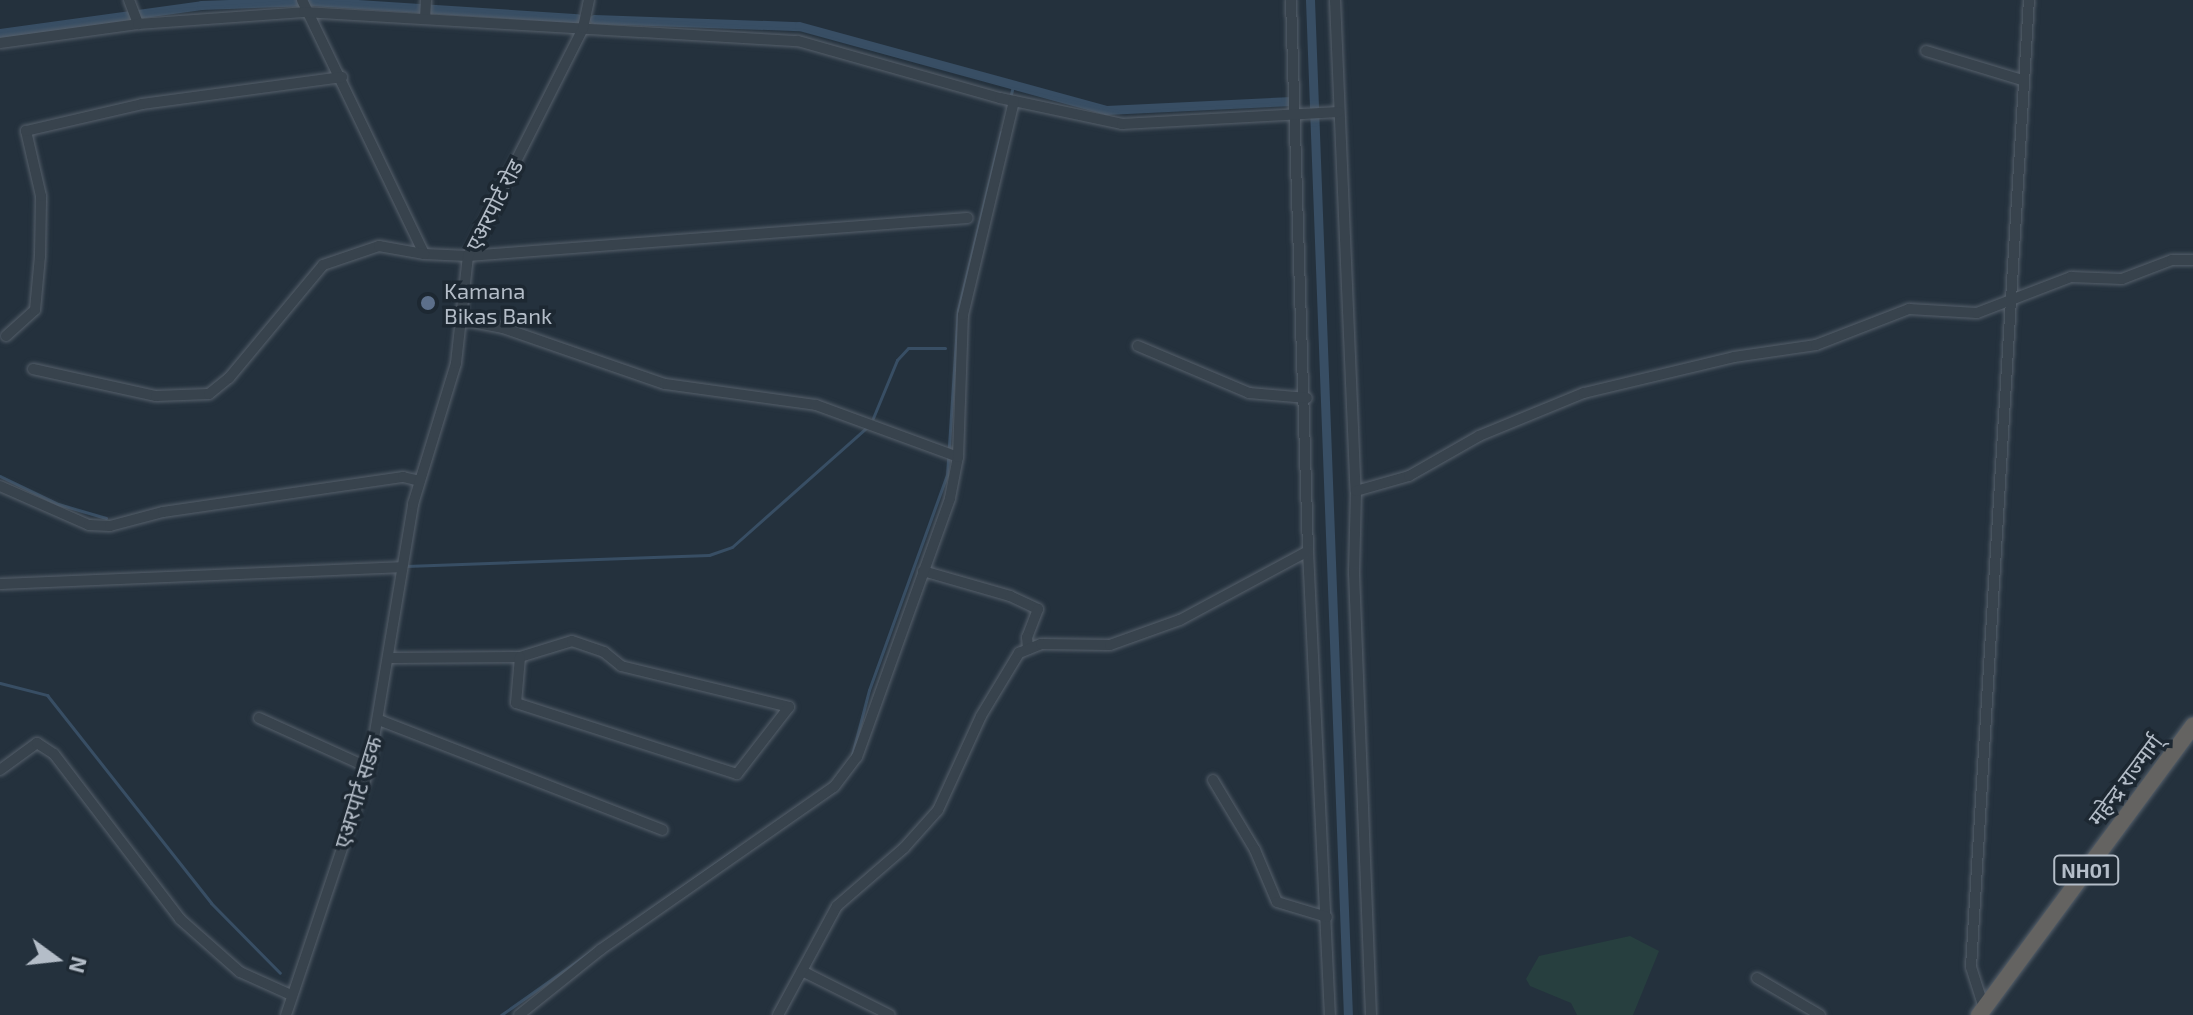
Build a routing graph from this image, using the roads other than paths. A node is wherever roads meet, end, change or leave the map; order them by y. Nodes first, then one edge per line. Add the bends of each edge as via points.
1 (589, 0) edge
2 (1291, 0) edge
3 (1335, 0) edge
4 (2029, 0) edge
5 (131, 2) edge
6 (302, 5) edge
7 (425, 10) edge
8 (137, 22) junction
9 (583, 28) junction
10 (0, 43) edge
11 (1926, 51) dead end
12 (342, 77) junction
13 (2022, 80) junction
14 (1009, 100) junction
15 (1335, 112) junction
16 (1297, 114) junction
17 (968, 218) dead end
18 (424, 254) junction
19 (468, 256) junction
20 (2193, 260) edge
21 (2008, 302) junction
22 (462, 320) junction
23 (6, 336) dead end
24 (1138, 346) dead end
25 (33, 369) dead end
26 (1307, 398) junction
27 (958, 457) junction
28 (420, 481) junction
29 (0, 486) edge
30 (1356, 491) junction
31 (1308, 551) junction
32 (402, 565) junction
33 (923, 571) junction
34 (0, 584) edge
35 (1028, 649) junction
36 (520, 657) junction
37 (389, 658) junction
38 (259, 718) dead end
39 (379, 720) junction
40 (2193, 726) edge
41 (369, 768) junction
42 (0, 770) edge
43 (1213, 780) dead end
44 (662, 830) dead end
45 (1327, 917) junction
46 (802, 971) junction
47 (1757, 978) dead end
48 (291, 995) junction
49 (1982, 1012) edge
50 (286, 1015) edge
51 (519, 1015) edge
52 (778, 1015) edge
53 (890, 1015) edge
54 (1330, 1015) edge
55 (1371, 1015) edge
56 (1820, 1015) edge

1 - 9 street, एअरपोर्ट रोड
2 - 16 street
3 - 15 street
4 - 13 street
5 - 8 street
6 - 7 street
6 - 8 street
6 - 12 street
7 - 9 street
8 - 10 street
9 - 14 street via 798,41
9 - 19 street, एअरपोर्ट रोड
11 - 13 street
12 - 18 street
12 - 23 street via 142,104 26,131 41,196 35,310
13 - 21 street
14 - 16 street via 1122,124
14 - 27 street via 963,315
15 - 16 street
15 - 30 street
16 - 26 street
17 - 19 street
18 - 19 street
18 - 25 street via 379,246 323,265 229,378 209,394 156,396
19 - 22 street, एअरपोर्ट रोड
20 - 21 street via 2172,260 2122,279 2071,277
21 - 30 street via 1977,313 1909,309 1816,345 1734,357 1584,393 1479,436 1409,476
21 - 49 street via 1971,967
22 - 27 street via 503,328 665,384 816,405
22 - 28 street, एअरपोर्ट रोड via 456,363
24 - 26 street via 1249,393
26 - 31 street
27 - 33 street via 950,498
28 - 29 street via 403,477 163,512 110,526 89,525
28 - 32 street, एअरपोर्ट रोड
30 - 55 street via 1354,573
31 - 35 street via 1180,620 1110,645 1041,644
31 - 45 street
32 - 34 street
32 - 37 street, एअरपोर्ट सडक
33 - 35 street via 1038,609
33 - 51 street via 857,757 834,787 600,950
35 - 46 street via 1019,653 981,716 938,810 904,848 837,906
36 - 36 street via 572,641 604,652 621,666 789,707 737,774 516,703
36 - 37 street
37 - 39 street, एअरपोर्ट सडक
38 - 41 street
39 - 41 street, एअरपोर्ट सडक
39 - 44 street
40 - 49 highway, महेन्द्र राज्मार्ग् / NH01
41 - 48 street, एअरपोर्ट सडक
42 - 48 street via 37,743 54,754 180,919 240,972
43 - 45 street via 1255,850 1277,902
45 - 54 street
46 - 52 street
46 - 53 street
47 - 56 street
48 - 50 street, एअरपोर्ट सडक

